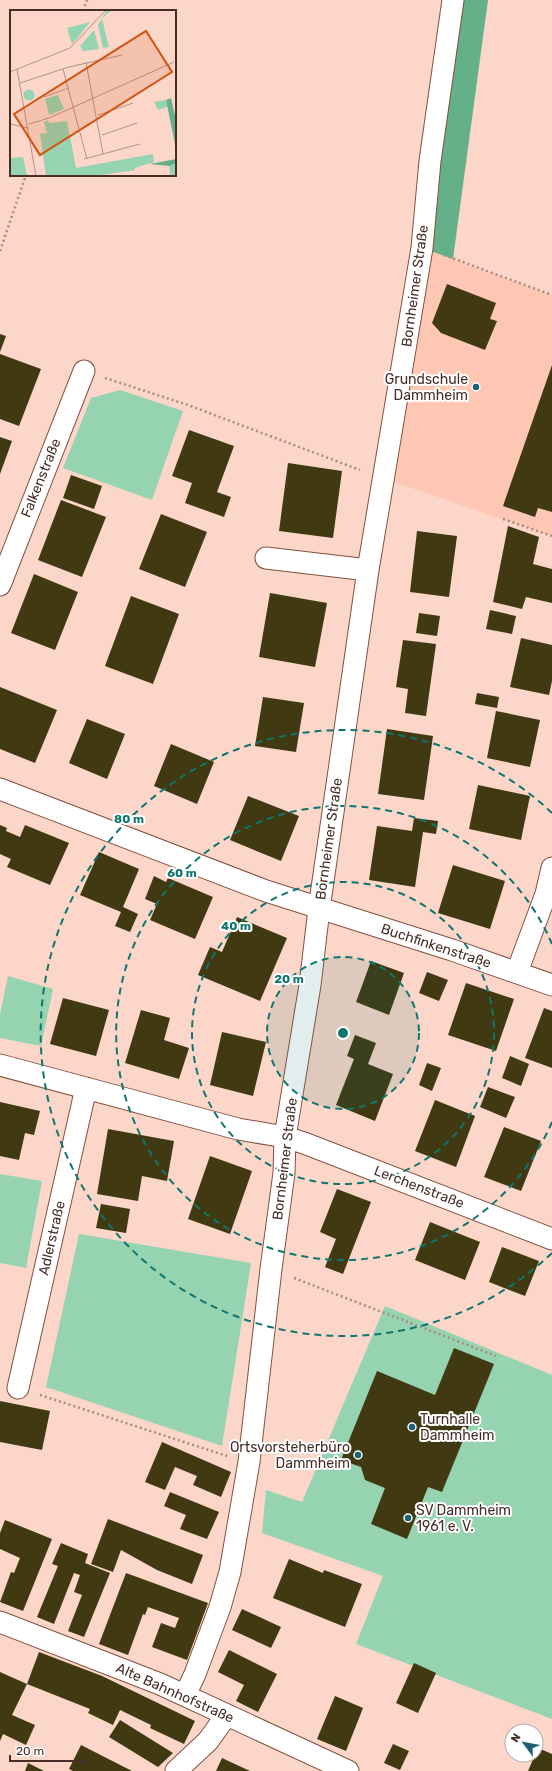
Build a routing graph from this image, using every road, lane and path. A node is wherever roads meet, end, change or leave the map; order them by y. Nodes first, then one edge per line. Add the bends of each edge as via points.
1 (87, 0) edge
2 (453, 0) edge
3 (83, 10) edge
4 (26, 176) edge
5 (422, 248) junction
6 (0, 251) edge
7 (552, 295) edge
8 (84, 371) joint
9 (385, 479) junction
10 (503, 520) dead end
11 (552, 536) edge
12 (266, 558) dead end
13 (368, 570) junction
14 (0, 585) edge
15 (0, 789) edge
16 (552, 868) edge
17 (319, 909) junction
18 (517, 972) junction
19 (552, 985) edge
20 (0, 1065) edge
21 (86, 1088) junction
22 (285, 1137) junction
23 (552, 1239) edge
24 (271, 1269) junction
25 (496, 1356) dead end
26 (18, 1388) joint
27 (249, 1462) junction
28 (0, 1622) edge
29 (184, 1695) junction
30 (226, 1716) junction
31 (176, 1771) edge
32 (348, 1771) edge

1 - 3 path
2 - 5 street, Bornheimer Straße via 430,161
4 - 6 path
5 - 7 path
5 - 9 street, Bornheimer Straße
8 - 9 path via 188,405
8 - 14 street, Falkenstraße
9 - 13 street, Bornheimer Straße
10 - 11 path
12 - 13 street
13 - 17 street, Bornheimer Straße
15 - 17 street, Buchfinkenstraße
16 - 18 street via 546,894
17 - 18 street, Buchfinkenstraße
17 - 22 street, Bornheimer Straße via 310,985
18 - 19 street, Buchfinkenstraße
20 - 21 street
21 - 22 street via 238,1129
21 - 26 street, Adlerstraße
22 - 23 street, Lerchenstraße
22 - 24 street, Bornheimer Straße via 284,1173
24 - 25 path
24 - 27 street, Bornheimer Straße
26 - 27 path
27 - 29 street, Bornheimer Straße via 230,1572 195,1674
28 - 29 street, Alte Bahnhofstraße
29 - 30 street, Alte Bahnhofstraße
30 - 31 street via 208,1741
30 - 32 street, Alte Bahnhofstraße

